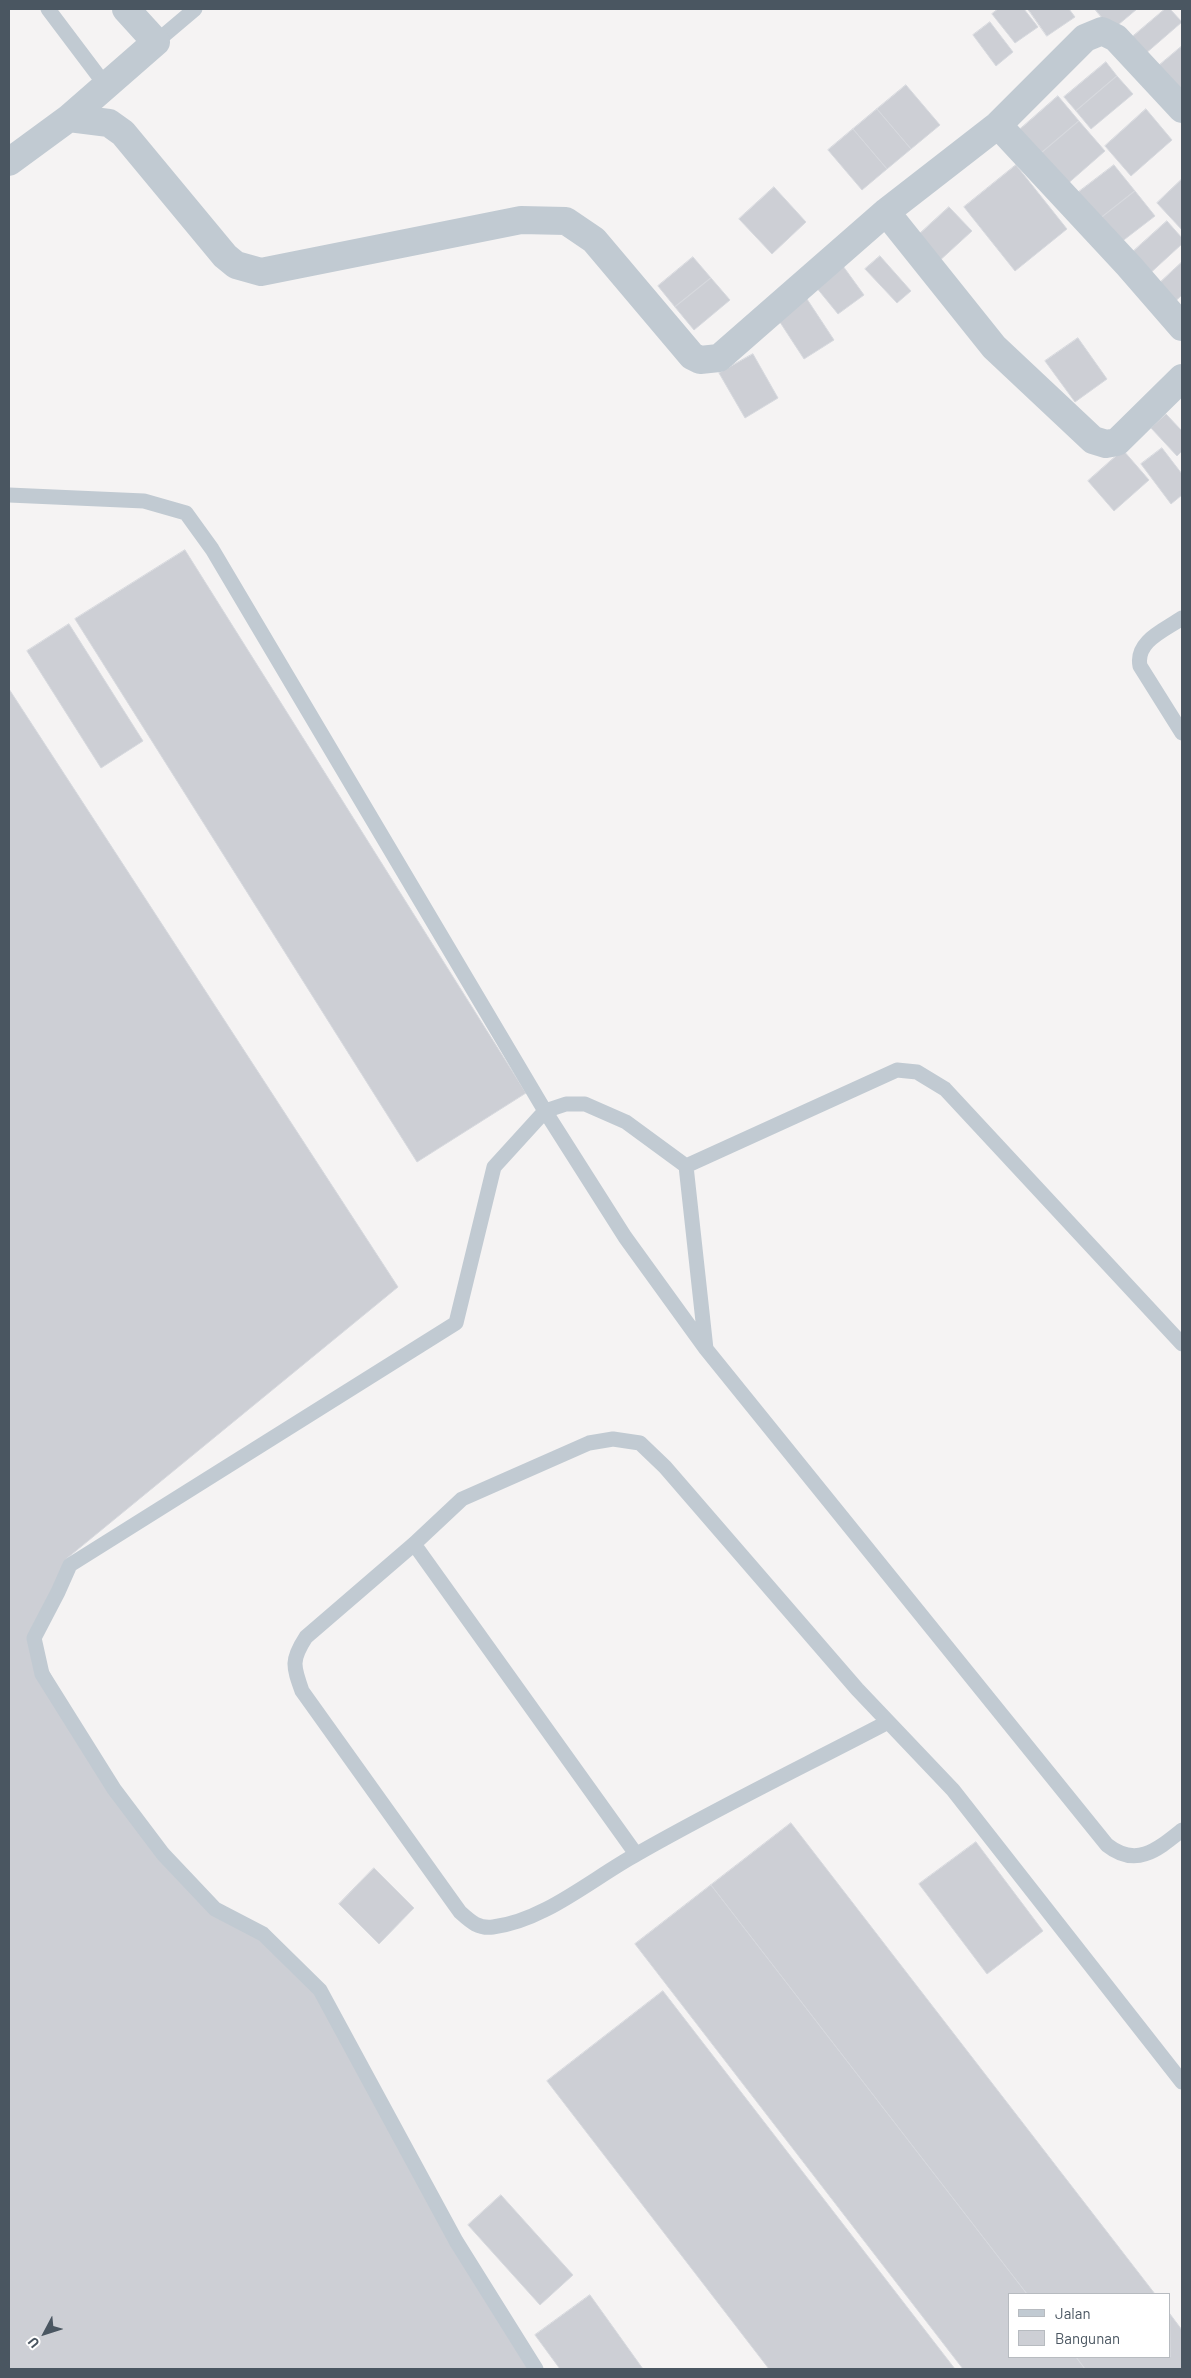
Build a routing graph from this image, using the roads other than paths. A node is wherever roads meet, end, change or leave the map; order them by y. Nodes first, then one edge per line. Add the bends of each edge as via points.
1 (48, 9) edge
2 (126, 9) edge
3 (195, 9) edge
4 (156, 42) junction
5 (106, 86) junction
6 (1182, 109) edge
7 (69, 118) junction
8 (998, 125) junction
9 (9, 162) edge
10 (886, 212) junction
11 (1182, 327) edge
12 (1182, 378) edge
13 (9, 495) edge
14 (1182, 618) edge
15 (1182, 733) edge
16 (545, 1111) junction
17 (686, 1166) junction
18 (1182, 1344) edge
19 (706, 1348) junction
20 (414, 1544) junction
21 (888, 1722) junction
22 (1182, 1830) edge
23 (636, 1854) junction
24 (1182, 2082) edge
25 (536, 2369) edge

1 - 5 lane
2 - 4 street
3 - 4 lane
4 - 5 street
5 - 7 street
6 - 8 street via 1116,38 1102,31 1084,38
7 - 9 street
7 - 10 street via 109,123 123,132 225,256 236,265 261,272 521,220 566,221 594,240 692,356 700,360 719,358
8 - 10 street
8 - 11 street
10 - 12 street via 994,347 1093,440 1110,444 1117,442
13 - 16 lane via 144,501 186,513 217,557
14 - 15 lane via 1148,641 1138,655 1140,666
16 - 17 lane via 566,1104 585,1104 626,1122
16 - 19 lane via 625,1237
16 - 25 lane via 494,1167 456,1323 70,1565 34,1638 42,1674 114,1789 163,1854 215,1909 263,1934 320,1990 456,2240
17 - 18 lane via 897,1070 917,1072 945,1089
17 - 19 lane
19 - 22 lane via 1107,1845 1118,1854 1145,1855
20 - 21 lane via 462,1499 581,1444 613,1439 640,1443 665,1467
20 - 23 lane
20 - 23 lane via 306,1637 296,1653 294,1669 302,1691 460,1912 476,1926 492,1928 523,1920
21 - 23 lane
21 - 24 lane via 953,1790

